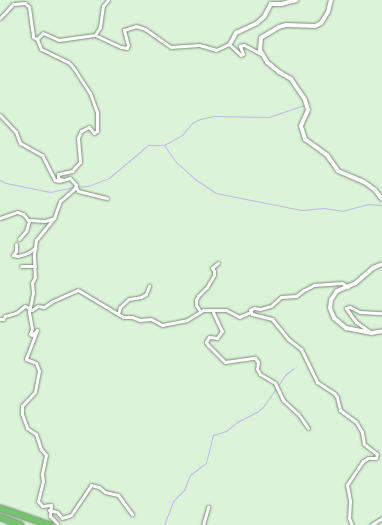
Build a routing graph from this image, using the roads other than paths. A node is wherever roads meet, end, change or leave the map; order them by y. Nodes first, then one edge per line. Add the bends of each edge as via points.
1 (108, 0) edge
2 (297, 0) edge
3 (331, 0) edge
4 (0, 18) edge
5 (95, 35) junction
6 (37, 39) junction
7 (230, 44) junction
8 (261, 54) junction
9 (0, 115) edge
10 (63, 180) junction
11 (76, 186) junction
12 (107, 198) dead end
13 (382, 199) edge
14 (0, 218) edge
15 (54, 218) junction
16 (29, 220) junction
17 (20, 239) dead end
18 (16, 244) dead end
19 (35, 248) junction
20 (218, 263) dead end
21 (382, 264) edge
22 (21, 266) dead end
23 (35, 266) junction
24 (150, 286) dead end
25 (348, 286) junction
26 (29, 308) junction
27 (212, 310) junction
28 (200, 311) junction
29 (250, 312) junction
30 (382, 313) edge
31 (118, 314) junction
32 (0, 319) edge
33 (382, 331) edge
34 (372, 333) junction
35 (308, 428) dead end
36 (208, 507) dead end
37 (0, 508) edge
38 (49, 510) junction
39 (132, 514) dead end
40 (0, 517) edge
41 (382, 518) edge
42 (57, 523) dead end
43 (22, 525) edge
44 (50, 525) edge
45 (203, 525) edge
46 (352, 525) edge
47 (371, 525) edge

1 - 5 street via 103,6 100,27
2 - 7 main road via 271,4 264,17 236,34
3 - 8 main road via 328,12 321,23 304,27 286,25 266,34 260,42
4 - 6 street via 13,4 28,5 33,37
5 - 6 street via 58,40 43,33
5 - 7 street via 127,48 124,30 136,26 145,29 170,47 199,45 216,50
6 - 10 street via 41,49 73,67 90,93 97,112 97,131 94,133 89,127 81,131 78,138 80,162 72,171 58,174
7 - 8 street via 240,55 243,54 241,45
8 - 13 main road via 274,68 291,80 305,100 308,110 301,126 305,139 327,155 338,171 364,182
9 - 10 street via 16,132 20,143 42,155 55,180
10 - 11 street via 70,178
11 - 12 street via 78,191
11 - 15 street via 62,198
14 - 16 street via 17,212
15 - 16 street via 45,221
15 - 19 street via 37,238
16 - 17 street
18 - 19 street via 13,255 28,254
19 - 23 street
20 - 28 street via 212,268 214,275 207,287 196,300
21 - 25 main road via 373,268 360,281
22 - 23 street
23 - 26 street
24 - 31 street via 141,298 129,299 120,307
25 - 29 street via 342,283 314,285 296,296 281,297 271,306 252,308
25 - 34 main road via 333,296 331,313 346,328
26 - 31 street via 32,310 38,306 45,307 78,290
26 - 32 street via 25,306 16,313
26 - 38 street via 32,329 30,334 37,330 26,360 36,363 39,369 36,392 22,404 21,412 27,428 36,434 46,455 41,490 37,499 42,506 51,505
27 - 28 street
27 - 29 street via 226,310 239,317
27 - 35 street via 222,331 217,338 209,337 206,342 208,345 225,362 255,358 260,374 275,383 283,400
28 - 31 street via 187,320 162,325 150,318 123,318
29 - 46 street via 272,320 301,349 314,378 334,393 340,410 356,422 362,432 364,444 377,454 376,458 363,461 347,485 350,501 349,518
30 - 34 street via 360,312 350,307 346,308 356,322
33 - 34 main road
36 - 45 street
37 - 44 highway
38 - 39 street via 57,512 62,518 71,515 90,485 118,495
38 - 42 street via 50,516
40 - 43 highway
41 - 47 street

